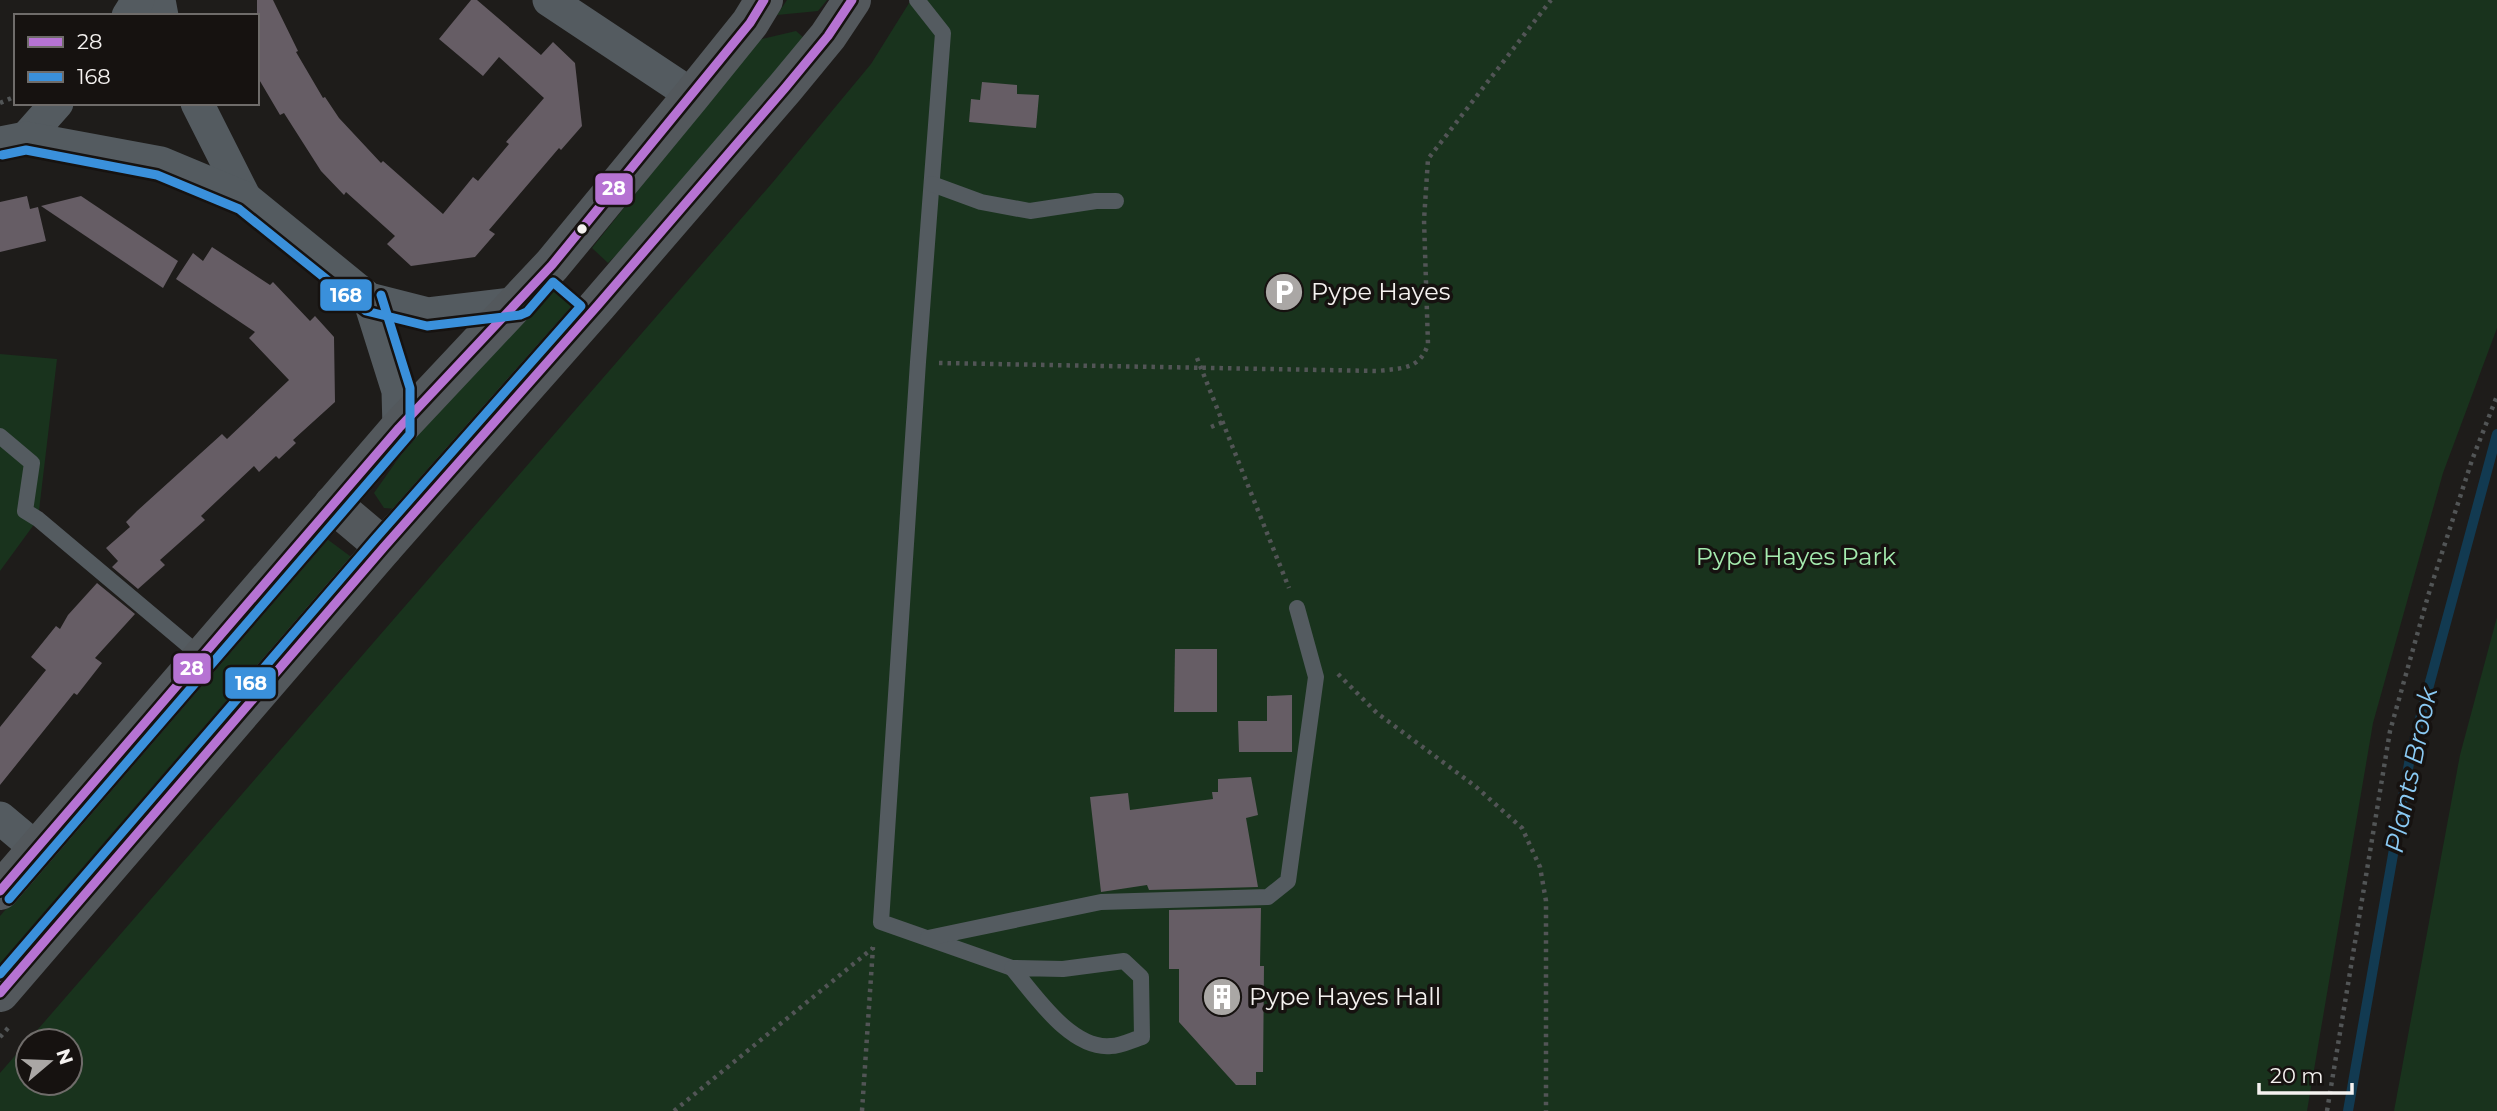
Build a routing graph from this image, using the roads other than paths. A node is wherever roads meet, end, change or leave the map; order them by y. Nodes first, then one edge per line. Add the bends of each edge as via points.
1 (549, 0) edge
2 (764, 0) edge
3 (852, 0) edge
4 (918, 0) edge
5 (692, 95) junction
6 (55, 105) edge
7 (198, 105) edge
8 (13, 140) edge
9 (932, 184) junction
10 (245, 198) junction
11 (1116, 201) dead end
12 (552, 265) junction
13 (369, 299) junction
14 (519, 303) junction
15 (598, 305) junction
16 (399, 428) junction
17 (0, 436) edge
18 (333, 504) junction
19 (384, 547) junction
20 (1297, 608) road end
21 (202, 657) junction
22 (0, 818) edge
23 (37, 849) junction
24 (0, 891) edge
25 (925, 939) junction
26 (1012, 968) junction
27 (0, 993) edge

1 - 5 street
2 - 5 highway
3 - 15 highway via 828,36
4 - 9 lane via 943,33
5 - 12 highway
6 - 8 street
7 - 10 street
8 - 10 street via 161,163
9 - 11 lane via 981,202 1030,211
9 - 25 lane via 881,922
10 - 13 street
12 - 14 highway
12 - 15 highway
13 - 14 street via 428,314
13 - 16 street via 398,391
14 - 16 highway
15 - 19 highway
16 - 18 highway
17 - 21 lane via 32,463 25,511
18 - 19 highway
18 - 21 highway
19 - 27 highway
20 - 25 lane via 1316,677 1288,881 1268,897 1101,902
21 - 23 highway
22 - 23 street
23 - 24 highway
25 - 26 lane
26 - 26 lane via 1063,969 1124,961 1141,977 1142,1037 1110,1047 1084,1041 1056,1020

